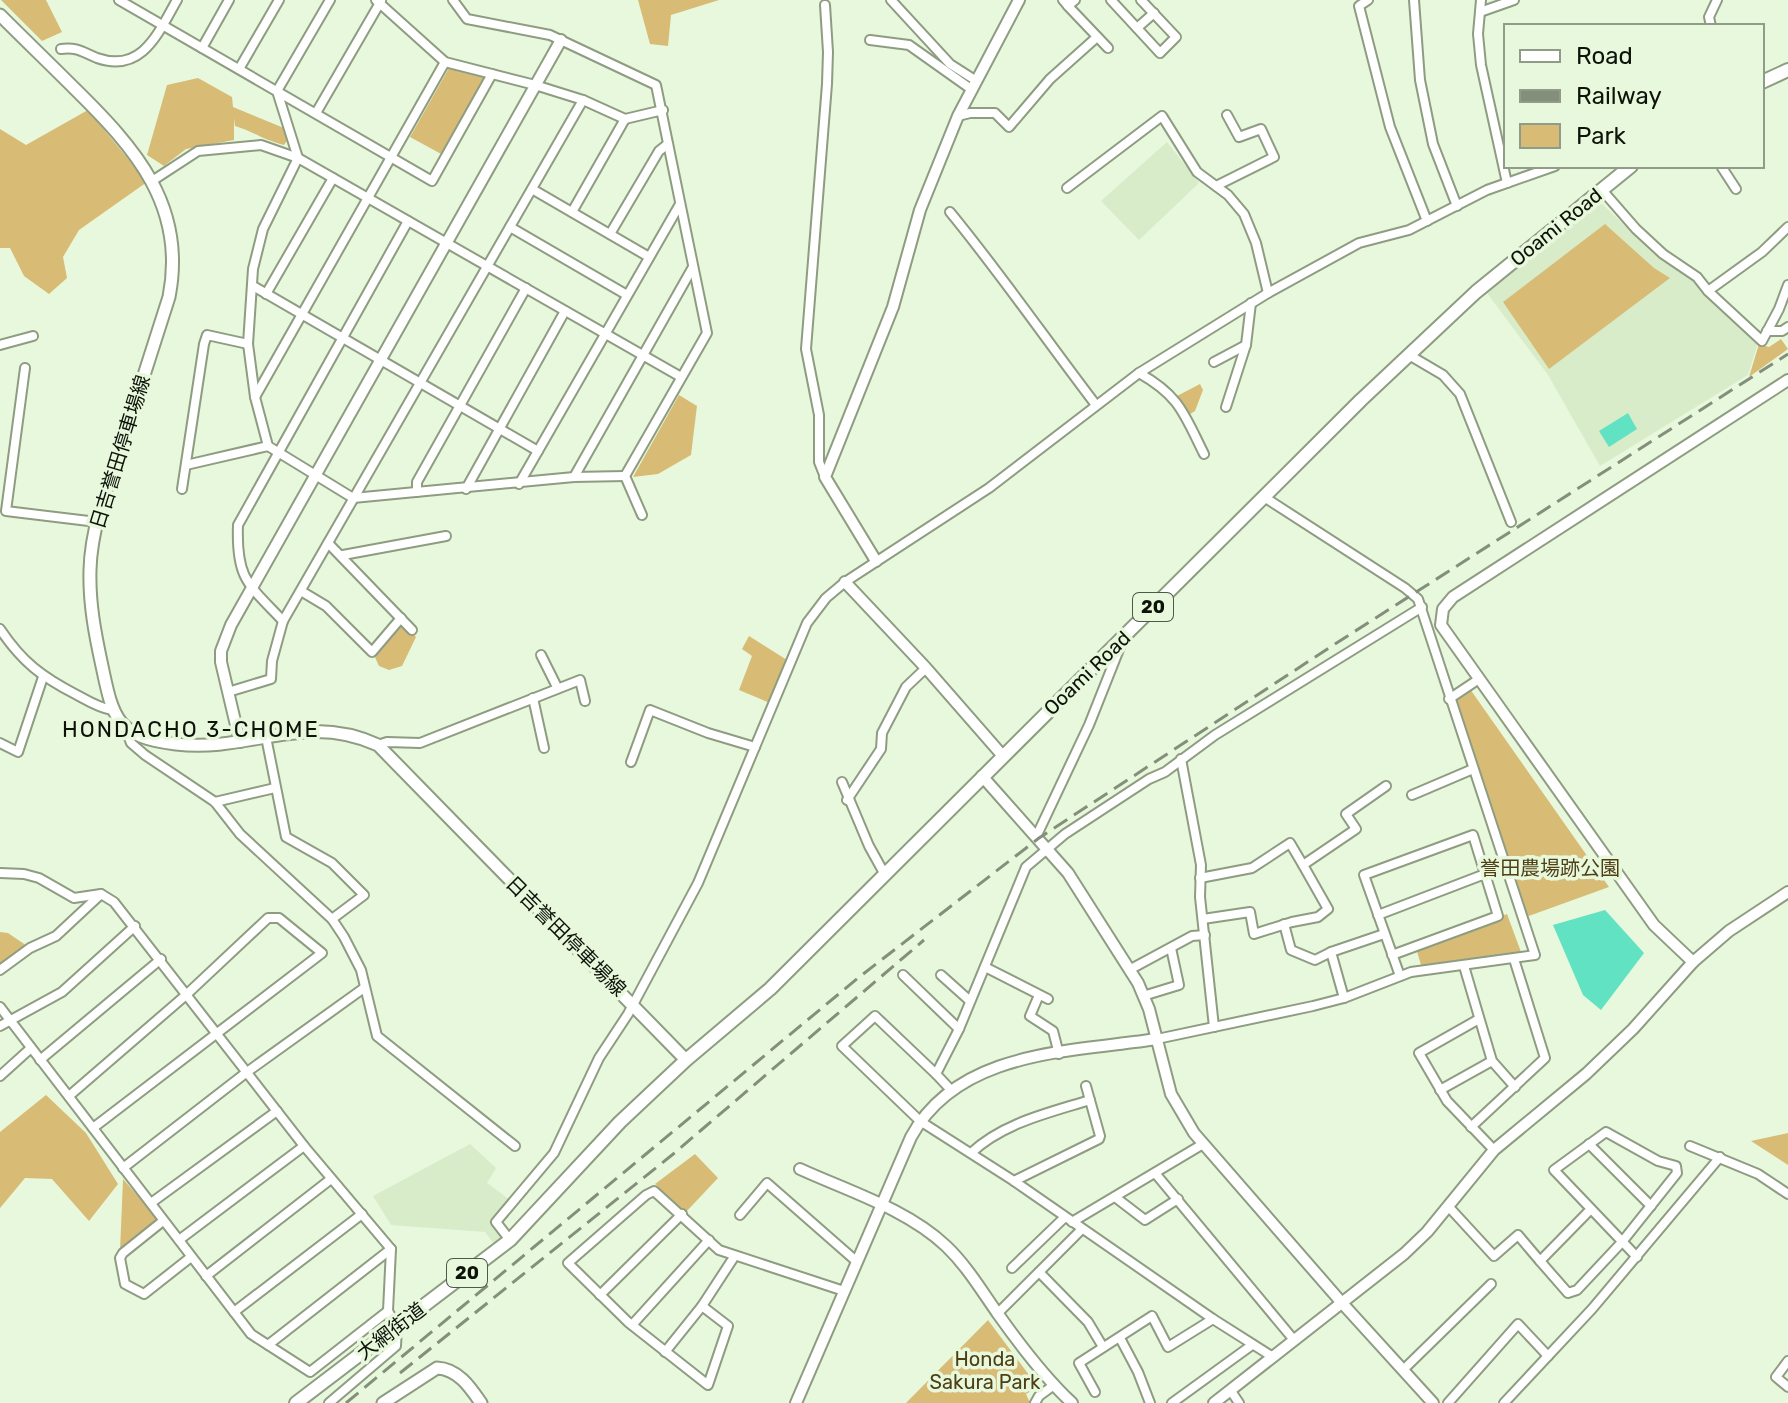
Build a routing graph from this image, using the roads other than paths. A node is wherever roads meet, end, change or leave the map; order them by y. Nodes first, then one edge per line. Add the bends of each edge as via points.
1 (177, 0) edge
2 (229, 0) edge
3 (279, 0) edge
4 (330, 0) edge
5 (453, 0) edge
6 (891, 0) edge
7 (1019, 0) edge
8 (1111, 0) edge
9 (1141, 0) edge
10 (1368, 0) edge
11 (1414, 0) edge
12 (1481, 0) edge
13 (1514, 0) edge
14 (1717, 0) edge
15 (124, 1) edge
16 (379, 1) edge
17 (1069, 2) edge
18 (825, 5) dead end
19 (1480, 12) junction
20 (1154, 13) junction
21 (0, 15) edge
22 (1711, 24) edge
23 (162, 25) junction
24 (1137, 28) junction
25 (1097, 37) junction
26 (561, 40) junction
27 (870, 40) dead end
28 (202, 48) junction
29 (1108, 48) dead end
30 (61, 49) dead end
31 (445, 62) junction
32 (239, 69) junction
33 (1788, 70) edge
34 (492, 74) junction
35 (1764, 81) edge
36 (535, 85) junction
37 (973, 85) junction
38 (277, 91) junction
39 (583, 100) junction
40 (663, 110) junction
41 (316, 113) junction
42 (1227, 115) dead end
43 (958, 116) junction
44 (625, 119) junction
45 (668, 144) junction
46 (298, 158) junction
47 (391, 158) junction
48 (1549, 168) edge
49 (1629, 168) edge
50 (1722, 168) edge
51 (333, 178) junction
52 (152, 181) junction
53 (1507, 183) junction
54 (1216, 186) junction
55 (1067, 188) dead end
56 (532, 189) junction
57 (1736, 189) dead end
58 (1602, 190) junction
59 (368, 198) junction
60 (680, 203) junction
61 (1457, 206) junction
62 (572, 212) junction
63 (950, 212) dead end
64 (408, 221) junction
65 (1427, 221) junction
66 (510, 227) junction
67 (1788, 227) edge
68 (610, 234) junction
69 (446, 242) junction
70 (649, 257) junction
71 (487, 266) junction
72 (694, 266) junction
73 (1788, 285) edge
74 (253, 286) junction
75 (526, 288) junction
76 (1708, 291) junction
77 (1268, 293) junction
78 (266, 294) junction
79 (627, 295) junction
80 (1251, 303) junction
81 (565, 311) junction
82 (302, 315) junction
83 (1788, 327) edge
84 (1767, 331) junction
85 (605, 334) junction
86 (33, 336) dead end
87 (342, 338) junction
88 (248, 344) junction
89 (0, 345) edge
90 (1246, 345) junction
91 (644, 355) junction
92 (1409, 355) junction
93 (380, 359) junction
94 (1214, 362) dead end
95 (25, 368) dead end
96 (1139, 373) junction
97 (681, 377) junction
98 (1788, 380) edge
99 (420, 383) junction
100 (255, 397) junction
101 (1096, 405) junction
102 (460, 406) junction
103 (1226, 407) dead end
104 (499, 428) junction
105 (268, 446) junction
106 (538, 451) junction
107 (277, 453) junction
108 (1204, 454) dead end
109 (186, 465) junction
110 (316, 474) junction
111 (625, 476) junction
112 (574, 477) junction
113 (825, 477) junction
114 (519, 484) junction
115 (182, 489) dead end
116 (466, 489) junction
117 (417, 492) junction
118 (1264, 497) junction
119 (353, 498) junction
120 (642, 515) dead end
121 (97, 522) junction
122 (1511, 522) dead end
123 (446, 536) dead end
124 (328, 543) junction
125 (343, 555) junction
126 (876, 561) junction
127 (845, 582) junction
128 (251, 587) junction
129 (301, 591) junction
130 (1422, 607) junction
131 (401, 618) junction
132 (283, 621) junction
133 (412, 630) dead end
134 (1, 633) edge
135 (1125, 636) junction
136 (541, 655) dead end
137 (926, 668) junction
138 (43, 677) junction
139 (1479, 679) junction
140 (557, 687) junction
141 (228, 692) junction
142 (533, 698) junction
143 (1449, 699) junction
144 (585, 701) dead end
145 (112, 710) junction
146 (125, 727) junction
147 (266, 737) junction
148 (240, 742) junction
149 (0, 743) edge
150 (378, 745) junction
151 (755, 747) junction
152 (544, 748) dead end
153 (1002, 755) junction
154 (1181, 759) junction
155 (631, 762) dead end
156 (1473, 769) junction
157 (982, 776) junction
158 (842, 782) dead end
159 (1386, 786) dead end
160 (275, 788) junction
161 (1412, 795) dead end
162 (847, 800) junction
163 (215, 802) junction
164 (1037, 835) junction
165 (1049, 849) junction
166 (1303, 865) junction
167 (0, 873) edge
168 (884, 873) junction
169 (1485, 874) junction
170 (1200, 878) junction
171 (1788, 892) edge
172 (101, 894) junction
173 (1378, 915) junction
174 (332, 919) junction
175 (1203, 919) junction
176 (1284, 924) junction
177 (135, 926) junction
178 (1384, 934) junction
179 (1205, 935) junction
180 (1171, 948) junction
181 (1331, 952) junction
182 (1392, 955) junction
183 (161, 959) junction
184 (1514, 959) junction
185 (1693, 962) junction
186 (1464, 966) junction
187 (985, 967) junction
188 (0, 970) edge
189 (1129, 970) junction
190 (903, 975) dead end
191 (941, 975) dead end
192 (1400, 976) junction
193 (364, 988) junction
194 (186, 995) junction
195 (1143, 996) junction
196 (1344, 998) junction
197 (970, 1001) junction
198 (633, 1004) junction
199 (0, 1007) edge
200 (10, 1019) junction
201 (1479, 1019) junction
202 (0, 1026) edge
203 (1214, 1027) junction
204 (959, 1029) junction
205 (216, 1034) junction
206 (1157, 1039) junction
207 (31, 1048) junction
208 (1059, 1054) junction
209 (40, 1060) junction
210 (686, 1060) junction
211 (1492, 1061) junction
212 (247, 1072) junction
213 (936, 1074) junction
214 (0, 1076) edge
215 (1086, 1086) dead end
216 (1515, 1087) junction
217 (951, 1090) junction
218 (1440, 1090) junction
219 (69, 1096) junction
220 (1090, 1100) junction
221 (277, 1111) junction
222 (920, 1121) junction
223 (1471, 1127) junction
224 (93, 1128) junction
225 (1203, 1144) junction
226 (1589, 1144) junction
227 (304, 1146) junction
228 (515, 1146) dead end
229 (1690, 1146) dead end
230 (1494, 1150) junction
231 (971, 1153) junction
232 (1720, 1157) junction
233 (123, 1168) junction
234 (800, 1169) dead end
235 (1155, 1173) junction
236 (331, 1179) junction
237 (1014, 1181) junction
238 (1788, 1194) edge
239 (1115, 1197) junction
240 (1178, 1199) junction
241 (151, 1203) junction
242 (882, 1206) junction
243 (1448, 1206) junction
244 (1651, 1206) junction
245 (1591, 1209) junction
246 (362, 1214) junction
247 (682, 1214) junction
248 (740, 1215) dead end
249 (1068, 1219) junction
250 (163, 1221) junction
251 (1082, 1229) junction
252 (179, 1240) junction
253 (510, 1240) junction
254 (709, 1240) junction
255 (1622, 1242) junction
256 (391, 1249) junction
257 (191, 1257) junction
258 (734, 1257) junction
259 (1637, 1257) junction
260 (856, 1261) junction
261 (1540, 1261) junction
262 (1012, 1268) dead end
263 (1039, 1272) junction
264 (206, 1276) junction
265 (1491, 1284) dead end
266 (844, 1291) junction
267 (600, 1295) junction
268 (1342, 1303) junction
269 (702, 1306) junction
270 (388, 1311) junction
271 (234, 1312) junction
272 (997, 1314) junction
273 (1213, 1319) junction
274 (632, 1325) junction
275 (397, 1327) junction
276 (1120, 1338) junction
277 (1294, 1340) junction
278 (268, 1345) junction
279 (1252, 1345) junction
280 (1103, 1347) junction
281 (665, 1352) junction
282 (1548, 1356) junction
283 (1273, 1357) junction
284 (1788, 1361) edge
285 (1403, 1370) junction
286 (1054, 1385) junction
287 (1788, 1387) edge
288 (1231, 1391) junction
289 (1095, 1392) dead end
290 (296, 1403) edge
291 (329, 1403) edge
292 (383, 1403) edge
293 (481, 1403) edge
294 (796, 1403) edge
295 (1035, 1403) edge
296 (1072, 1403) edge
297 (1150, 1403) edge
298 (1172, 1403) edge
299 (1214, 1403) edge
300 (1239, 1403) edge
301 (1433, 1403) edge
302 (1448, 1403) edge
303 (1504, 1403) edge

1 - 23 street
2 - 28 street
3 - 32 street
4 - 38 street
5 - 26 street via 467,19
6 - 37 street
7 - 37 street
8 - 24 street
9 - 20 street
10 - 65 street via 1359,6 1386,112
11 - 61 street via 1420,80 1433,144
12 - 19 street
13 - 19 street
14 - 22 street
15 - 23 street
16 - 31 street
16 - 41 street
17 - 25 street
18 - 113 street via 827,84 806,349
19 - 53 street via 1481,65
20 - 24 street
20 - 24 street via 1176,37 1160,53
21 - 52 main road, 日吉誉田停車場線 via 117,130
23 - 28 street
23 - 30 street via 145,51 115,61 77,47
25 - 29 street
25 - 43 street via 1050,79 1009,127 995,113
26 - 36 street
26 - 40 street via 656,85
27 - 37 street via 909,45
28 - 32 street
31 - 34 street
31 - 47 street
32 - 38 street
33 - 35 main road
34 - 36 street
34 - 47 street via 432,181
36 - 39 street
36 - 69 street
37 - 43 street
38 - 41 street
38 - 46 street
39 - 44 street
39 - 56 street
40 - 44 street
40 - 45 street
41 - 47 street
42 - 54 street via 1239,137 1261,129 1274,157
43 - 113 street via 920,210 893,307
44 - 62 street
45 - 60 street
45 - 68 street
46 - 51 street
46 - 52 street via 261,145 198,151
46 - 74 street via 263,229
47 - 59 street
48 - 53 street
49 - 58 main road, Ooami Road / 20
50 - 57 street
51 - 59 street
51 - 78 street
52 - 121 main road, 日吉誉田停車場線 via 169,228 172,283
53 - 61 street
54 - 55 street via 1197,172 1162,116
54 - 77 street via 1249,223
56 - 62 street
56 - 66 street
58 - 76 street via 1636,229
58 - 92 main road, Ooami Road / 20 via 1476,292
59 - 64 street
59 - 82 street
60 - 70 street
60 - 72 street
61 - 65 street
62 - 68 street
63 - 101 street
64 - 69 street
64 - 87 street
65 - 77 street via 1359,243
66 - 71 street
66 - 79 street
67 - 76 street
68 - 70 street
69 - 71 street
69 - 93 street
70 - 79 street
71 - 75 street
71 - 99 street
72 - 91 street
72 - 97 street via 707,333
73 - 84 street
74 - 78 street
74 - 88 street
75 - 81 street
75 - 102 street
76 - 84 street via 1762,341
77 - 80 street
78 - 82 street
79 - 85 street
80 - 90 street
80 - 96 street
81 - 85 street
81 - 104 street
82 - 87 street
82 - 100 street
83 - 84 street
85 - 91 street
85 - 106 street
86 - 89 street
87 - 93 street
87 - 107 street
88 - 100 street
88 - 109 street via 207,335
90 - 94 street
90 - 103 street
91 - 97 street
91 - 112 street
92 - 118 main road, Ooami Road / 20
92 - 122 street via 1443,375 1460,394
93 - 99 street
93 - 110 street
95 - 121 street via 6,511
96 - 101 street
96 - 108 street via 1164,387 1178,404
97 - 111 street
98 - 139 street via 1453,597 1443,609 1441,625
99 - 102 street
99 - 119 street
100 - 105 street
101 - 126 street via 989,488
102 - 104 street
102 - 117 street via 417,482
104 - 106 street
104 - 116 street
105 - 107 street
105 - 109 street
106 - 114 street
107 - 110 street
107 - 128 street via 238,525 237,551
109 - 115 street
110 - 119 street
110 - 128 street
111 - 112 street
111 - 120 street
112 - 114 street
113 - 126 street
114 - 116 street
116 - 117 street
117 - 119 street
118 - 130 street via 1405,588
118 - 135 main road, Ooami Road / 20
119 - 124 street
121 - 145 main road, 日吉誉田停車場線 via 91,606
123 - 125 street
124 - 125 street
124 - 129 street
125 - 131 street
126 - 127 street
127 - 137 street
127 - 151 street via 807,623
128 - 132 street
128 - 141 street via 221,651
129 - 131 street via 326,606 372,652
129 - 132 street
130 - 143 street
130 - 154 street
131 - 133 street
132 - 141 street via 271,679
134 - 138 street
135 - 153 main road, Ooami Road / 20
135 - 164 street
136 - 140 street
137 - 153 street
137 - 162 street via 906,687 882,733 881,749
138 - 145 street
138 - 149 street via 18,752
139 - 143 street
139 - 185 street via 1654,925
140 - 142 street
140 - 144 street via 580,680
141 - 148 street
142 - 150 street via 420,743
142 - 152 street
143 - 156 street
145 - 146 main road, 日吉誉田停車場線
146 - 148 main road, 日吉誉田停車場線 via 173,744 211,747
146 - 163 street via 131,743 145,755
147 - 148 main road, 日吉誉田停車場線
147 - 150 main road, 日吉誉田停車場線 via 318,730
147 - 160 street
150 - 198 main road, 日吉誉田停車場線
151 - 155 street via 650,710
151 - 198 street via 698,883
153 - 157 main road, Ooami Road / 20
154 - 165 street
154 - 170 street
156 - 161 street
156 - 184 street via 1535,955
157 - 164 street
157 - 168 main road, Ooami Road / 20
158 - 162 street
159 - 166 street via 1346,814 1356,829
160 - 163 street
160 - 174 street via 286,837 332,863 364,895
162 - 168 street
163 - 174 street via 240,834
164 - 165 street
165 - 187 street via 1026,867
165 - 189 street
166 - 170 street via 1290,843 1252,868
166 - 176 street via 1328,909 1318,917
167 - 172 street via 39,878 74,898
168 - 210 main road, Ooami Road / 20 via 770,989
169 - 173 street
169 - 173 street via 1473,835 1364,875
169 - 182 street via 1498,916
170 - 175 street
171 - 185 street
172 - 177 street
172 - 188 street via 56,936
173 - 178 street
174 - 193 street via 353,952
175 - 176 street via 1250,912 1254,934
175 - 179 street
176 - 181 street via 1291,950 1315,960
177 - 183 street
177 - 200 street via 62,992
178 - 181 street
178 - 182 street
179 - 180 street
179 - 203 street
180 - 189 street
180 - 195 street via 1179,985
181 - 196 street
182 - 192 street
183 - 194 street
183 - 209 street
184 - 186 street
184 - 216 street via 1545,1058
185 - 230 street via 1586,1074
186 - 192 street
186 - 201 street
187 - 197 street
187 - 208 street via 1044,997 1030,1016 1053,1031
189 - 195 street
190 - 204 street
191 - 197 street
192 - 196 street
193 - 212 street
193 - 228 street via 377,1036
194 - 205 street
194 - 205 street via 268,918 279,918 322,953
194 - 219 street
195 - 206 street
196 - 203 street
197 - 204 street
198 - 210 main road, 日吉誉田停車場線
198 - 253 street via 599,1058 554,1153 496,1222
199 - 200 street
200 - 202 street
200 - 207 street
201 - 211 street
201 - 218 street via 1419,1053
203 - 206 street
204 - 213 street
205 - 212 street
205 - 224 street
206 - 208 street
206 - 225 street via 1177,1107
207 - 209 street
207 - 214 street
208 - 217 street via 990,1068
209 - 219 street
210 - 253 main road, 大網街道 / 20
211 - 216 street
211 - 218 street
212 - 221 street
212 - 233 street
213 - 217 street
213 - 222 street via 875,1016 842,1046
215 - 220 street
216 - 223 street
217 - 222 street
218 - 223 street
219 - 224 street
220 - 231 street via 988,1137
220 - 237 street via 1099,1139
221 - 227 street
221 - 241 street
222 - 231 street
222 - 242 street
223 - 230 street
224 - 233 street
225 - 235 street
225 - 268 street
226 - 244 street
226 - 244 street via 1606,1132 1676,1166 1677,1173
226 - 245 street via 1554,1170
227 - 236 street
227 - 252 street
229 - 232 street
230 - 243 street
231 - 237 street
232 - 238 street
232 - 259 street
233 - 241 street
234 - 242 street
235 - 239 street
235 - 240 street
236 - 246 street
236 - 264 street
237 - 249 street
239 - 240 street via 1145,1220
239 - 249 street
240 - 277 street
241 - 250 street
242 - 260 street
242 - 272 street via 943,1243
243 - 261 street via 1494,1256 1518,1235
243 - 268 street via 1404,1254
244 - 255 street
245 - 255 street
245 - 261 street
246 - 256 street
246 - 271 street
247 - 254 street
247 - 267 street
247 - 267 street via 654,1191 568,1263
248 - 260 street via 767,1183
249 - 251 street
249 - 262 street
250 - 252 street
250 - 257 street via 123,1253 125,1284 144,1294
251 - 263 street
251 - 273 street
252 - 257 street
253 - 275 main road, 大網街道 / 20
254 - 258 street
254 - 274 street
255 - 259 street
255 - 261 street via 1568,1293
256 - 270 street
256 - 278 street
257 - 264 street
258 - 266 street
258 - 269 street
259 - 282 street
260 - 266 street
263 - 272 street
263 - 280 street via 1088,1322
264 - 271 street
265 - 285 street
266 - 294 street
267 - 274 street
268 - 277 street
268 - 285 street
269 - 281 street
269 - 281 street via 728,1326 708,1385
270 - 275 street
270 - 278 street via 310,1372
271 - 278 street
272 - 286 street
273 - 276 street via 1168,1347 1152,1316
273 - 279 street
274 - 281 street
275 - 290 main road, 大網街道 / 20
275 - 291 street via 396,1346
276 - 280 street
276 - 297 street
277 - 283 street
279 - 283 street
279 - 298 street
280 - 289 street via 1079,1363
282 - 302 street via 1518,1324
282 - 303 street
283 - 288 street
284 - 287 street via 1776,1377
285 - 301 street
286 - 295 street
286 - 296 street
288 - 299 street
288 - 300 street
292 - 293 main road via 437,1368 459,1376

